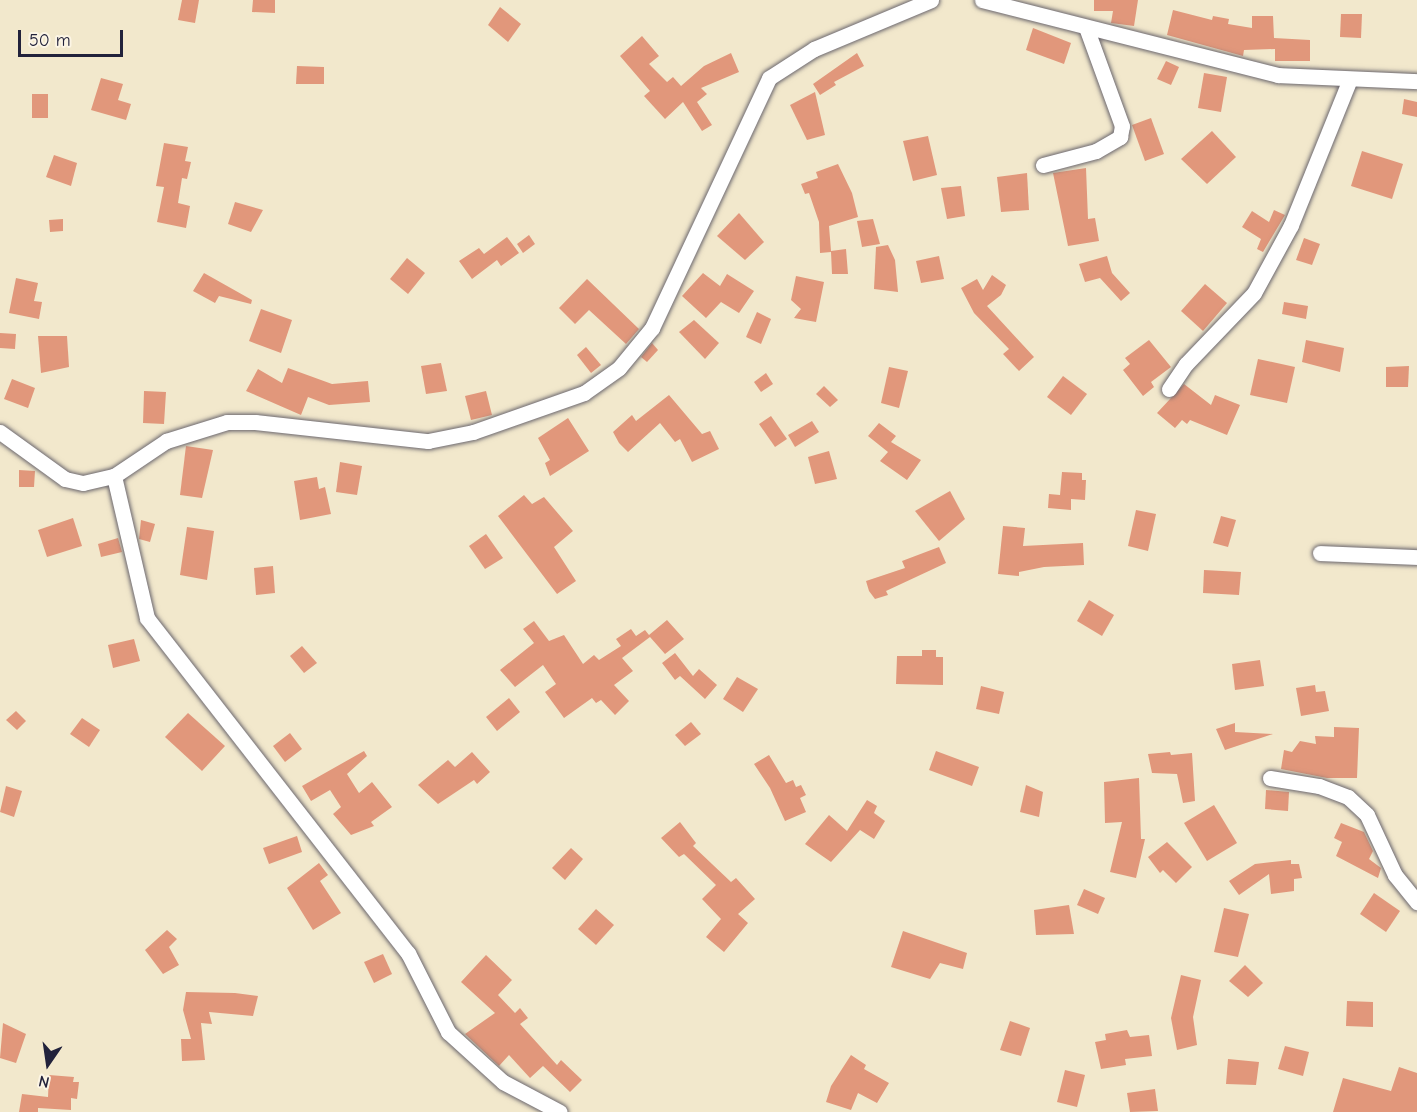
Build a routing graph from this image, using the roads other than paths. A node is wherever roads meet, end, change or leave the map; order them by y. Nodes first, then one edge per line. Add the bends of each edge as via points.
1 (931, 0) edge
2 (982, 0) edge
3 (1086, 27) junction
4 (1350, 79) junction
5 (1417, 81) edge
6 (1043, 165) dead end
7 (1169, 389) dead end
8 (0, 432) edge
9 (114, 476) junction
10 (1320, 553) dead end
11 (1417, 556) edge
12 (1270, 778) dead end
13 (1417, 902) edge
14 (560, 1112) edge

1 - 9 street via 814,49 769,78 652,328 619,368 584,393 473,432 428,441 227,422 166,441
2 - 3 street
3 - 4 street via 1278,75
3 - 6 street via 1122,126 1120,137 1096,151
4 - 5 street
4 - 7 street via 1291,225 1254,293 1186,364
8 - 9 street via 65,478 83,483
9 - 14 street via 147,618 408,953 448,1032 503,1082
10 - 11 street
12 - 13 street via 1319,786 1348,797 1366,814 1395,875

